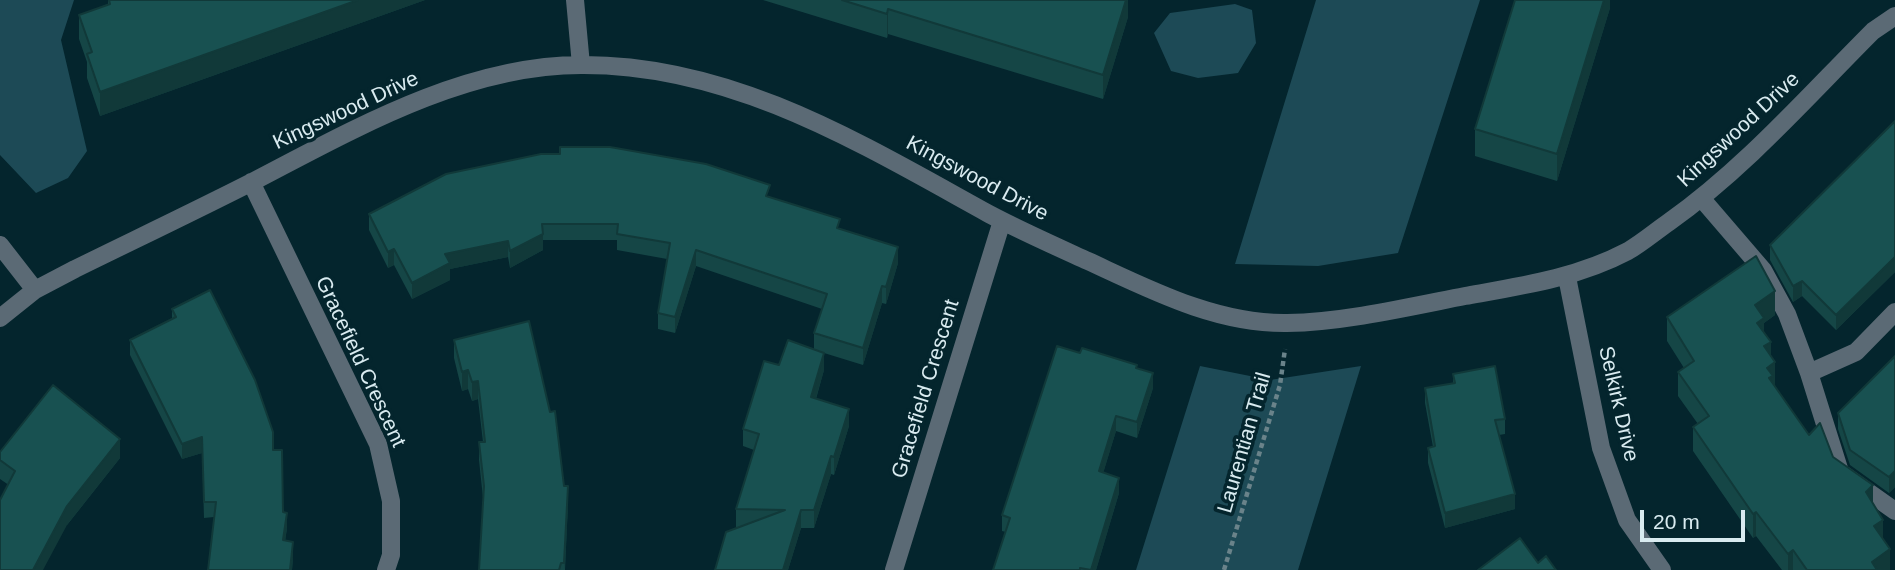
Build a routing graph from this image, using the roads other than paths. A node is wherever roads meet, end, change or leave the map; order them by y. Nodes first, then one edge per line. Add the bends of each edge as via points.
1 (575, 0) edge
2 (1895, 16) edge
3 (581, 65) junction
4 (251, 182) junction
5 (1702, 199) junction
6 (1002, 221) junction
7 (0, 245) edge
8 (1567, 277) junction
9 (35, 290) junction
10 (1895, 312) edge
11 (0, 318) edge
12 (1809, 373) junction
13 (1895, 511) edge
14 (386, 570) edge
15 (894, 570) edge
16 (1662, 570) edge

1 - 3 street
2 - 5 street, Kingswood Drive via 1873,31
3 - 4 street, Kingswood Drive via 522,68 415,101
3 - 6 street, Kingswood Drive via 648,69 718,84 777,104
4 - 9 street, Kingswood Drive
4 - 14 street, Gracefield Crescent via 378,444 391,501 391,555
5 - 8 street, Kingswood Drive via 1629,250
5 - 12 street via 1763,270 1787,314
6 - 8 street, Kingswood Drive via 1154,292 1217,314 1252,320 1288,323 1375,313
6 - 15 street, Gracefield Crescent
7 - 9 street
8 - 16 street, Selkirk Drive via 1601,448 1627,520
9 - 11 street, Kingswood Drive
10 - 12 street via 1856,352
12 - 13 street via 1840,472

